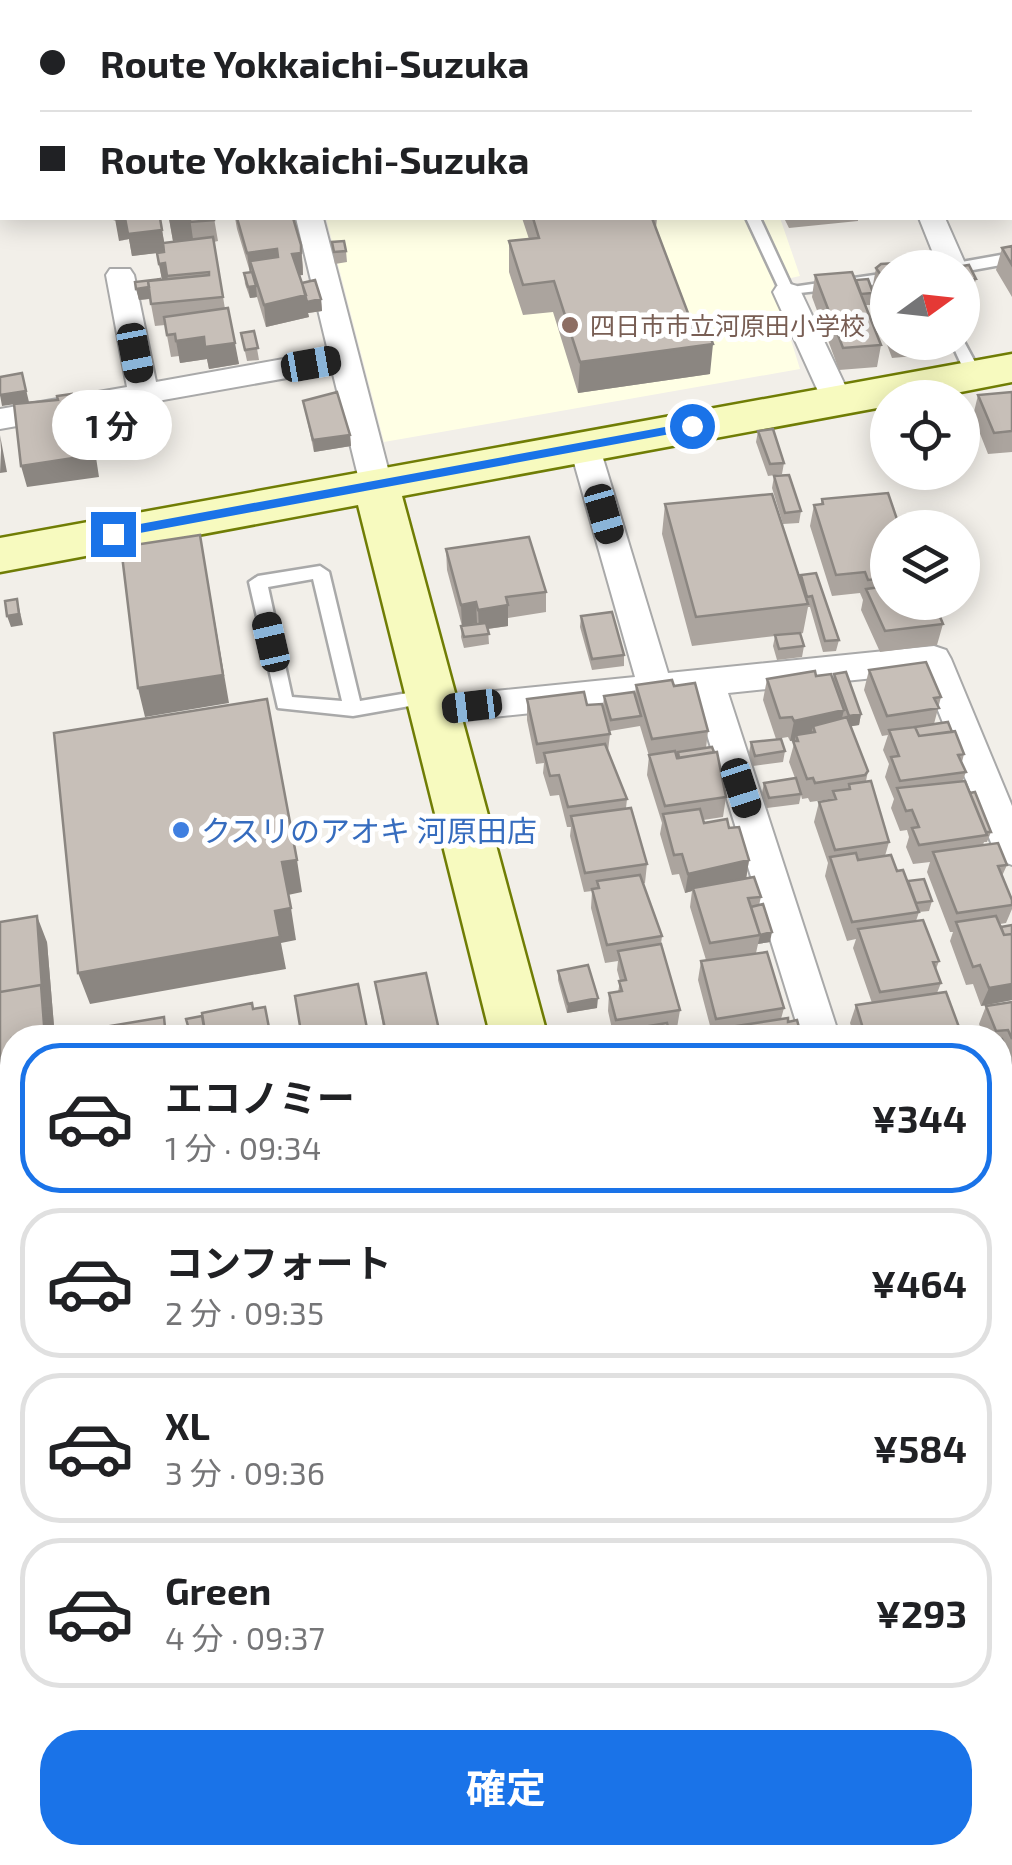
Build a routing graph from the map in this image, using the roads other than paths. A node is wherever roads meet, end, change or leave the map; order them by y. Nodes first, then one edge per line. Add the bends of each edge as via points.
1 (310, 220) edge
2 (754, 220) edge
3 (933, 220) edge
4 (946, 250) edge
5 (1012, 258) edge
6 (980, 264) edge
7 (120, 275) dead end
8 (870, 280) edge
9 (787, 292) junction
10 (344, 358) junction
11 (982, 362) edge
12 (143, 392) junction
13 (837, 400) junction
14 (0, 419) edge
15 (584, 446) junction
16 (376, 484) junction
17 (0, 554) edge
18 (707, 680) junction
19 (654, 685) junction
20 (434, 703) junction
21 (353, 709) junction
22 (1012, 850) edge
23 (517, 1025) edge
24 (817, 1025) edge

1 - 10 street
2 - 9 lane
3 - 4 street
5 - 6 lane
7 - 12 street
8 - 9 lane
9 - 13 street
10 - 12 street
10 - 16 street
11 - 13 main road
12 - 14 street
13 - 15 main road
15 - 16 main road
15 - 19 street
16 - 17 main road
16 - 20 main road
18 - 19 street
18 - 22 street via 934,659
18 - 24 street
19 - 20 street
20 - 21 lane
20 - 23 main road
21 - 21 lane via 284,703 258,582 320,572

